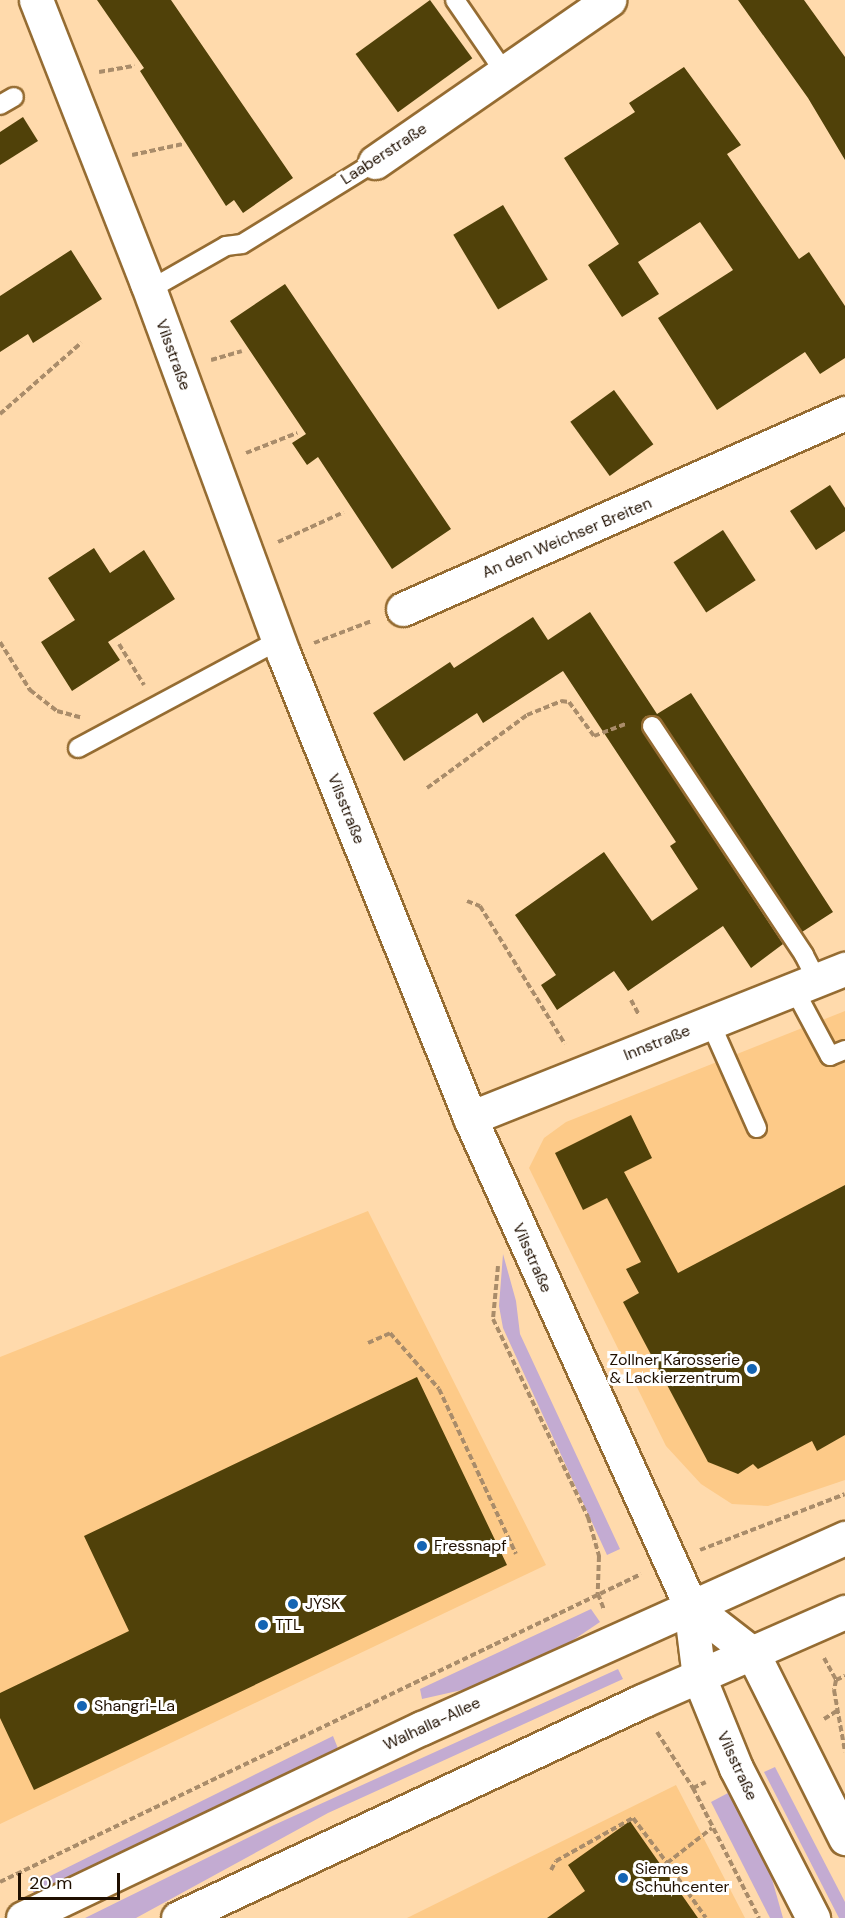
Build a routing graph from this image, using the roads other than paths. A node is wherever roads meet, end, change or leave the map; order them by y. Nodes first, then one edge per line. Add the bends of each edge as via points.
1 (36, 0) edge
2 (455, 0) edge
3 (609, 0) edge
4 (505, 73) junction
5 (375, 162) joint
6 (149, 290) junction
7 (845, 413) edge
8 (403, 609) road end
9 (282, 648) junction
10 (652, 726) dead end
11 (78, 748) dead end
12 (818, 979) edge
13 (710, 1022) junction
14 (845, 1050) edge
15 (470, 1118) junction
16 (757, 1128) dead end
17 (845, 1538) edge
18 (690, 1605) junction
19 (845, 1612) edge
20 (753, 1654) junction
21 (699, 1677) junction
22 (845, 1838) edge
23 (23, 1918) edge
24 (178, 1918) edge
25 (813, 1918) edge

1 - 6 street, Vilsstraße
2 - 4 lane
3 - 4 street, Laaberstraße
4 - 5 street, Laaberstraße
5 - 6 lane, Laaberstraße via 242,244 226,246
6 - 9 street, Vilsstraße
7 - 8 street, An den Weichser Breiten
9 - 11 lane
9 - 15 street, Vilsstraße
10 - 12 lane
12 - 13 street, Innstraße
12 - 14 lane via 830,1056
13 - 15 street, Innstraße
13 - 16 lane
15 - 18 street, Vilsstraße
17 - 18 street, Walhalla-Allee
18 - 20 street, Vilsstraße
18 - 21 street, Vilsstraße
18 - 23 street, Walhalla-Allee
19 - 20 street
20 - 21 street
20 - 22 street, Vilsstraße
21 - 24 street
21 - 25 street, Vilsstraße via 736,1768

